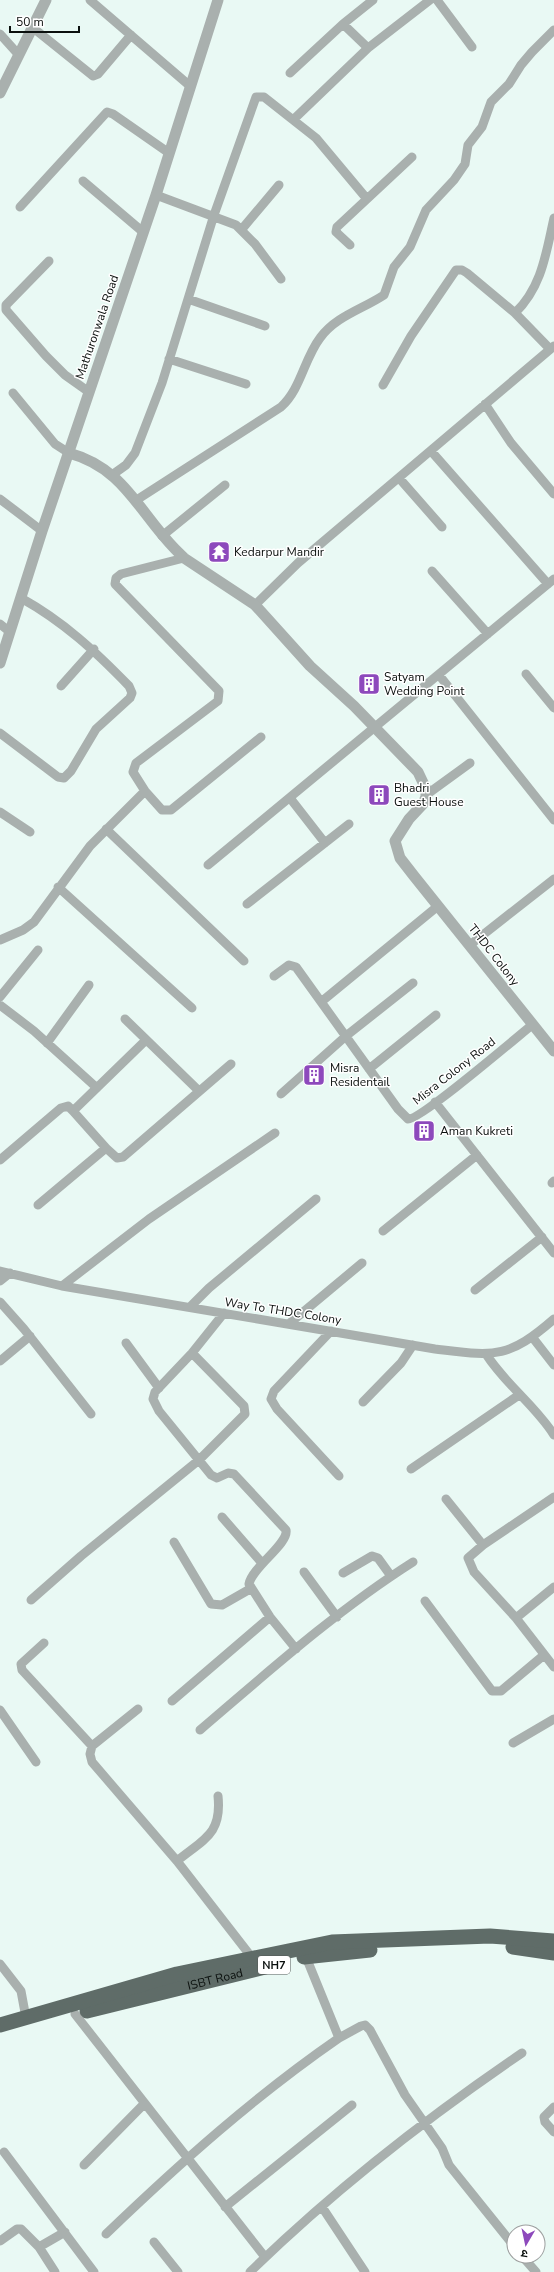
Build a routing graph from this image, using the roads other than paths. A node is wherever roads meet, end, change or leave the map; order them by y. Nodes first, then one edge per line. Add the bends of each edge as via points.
1 (46, 0) edge
2 (90, 0) edge
3 (218, 0) edge
4 (373, 0) edge
5 (430, 0) edge
6 (437, 0) edge
7 (343, 24) junction
8 (32, 27) junction
9 (554, 30) edge
10 (0, 34) edge
11 (131, 35) junction
12 (472, 47) dead end
13 (368, 48) junction
14 (18, 54) junction
15 (290, 73) dead end
16 (190, 86) junction
17 (0, 93) edge
18 (294, 119) junction
19 (169, 153) junction
20 (412, 157) dead end
21 (83, 181) dead end
22 (279, 185) dead end
23 (156, 195) junction
24 (367, 199) junction
25 (20, 207) dead end
26 (214, 215) junction
27 (554, 218) edge
28 (242, 230) junction
29 (143, 232) junction
30 (350, 245) dead end
31 (49, 261) dead end
32 (281, 279) dead end
33 (188, 299) junction
34 (515, 313) junction
35 (265, 326) dead end
36 (552, 348) edge
37 (169, 359) junction
38 (246, 384) dead end
39 (383, 385) dead end
40 (89, 392) junction
41 (13, 393) dead end
42 (485, 404) junction
43 (431, 451) junction
44 (69, 453) junction
45 (112, 475) junction
46 (399, 478) junction
47 (225, 484) dead end
48 (554, 494) edge
49 (0, 499) edge
50 (135, 501) junction
51 (442, 527) dead end
52 (42, 531) junction
53 (162, 536) junction
54 (184, 558) junction
55 (432, 571) dead end
56 (551, 582) edge
57 (21, 598) junction
58 (255, 605) junction
59 (0, 624) edge
60 (10, 632) junction
61 (488, 634) junction
62 (94, 649) junction
63 (0, 663) edge
64 (526, 674) dead end
65 (439, 675) junction
66 (61, 686) dead end
67 (554, 708) edge
68 (374, 726) junction
69 (0, 733) edge
70 (261, 737) dead end
71 (470, 763) dead end
72 (145, 791) junction
73 (426, 795) junction
74 (290, 798) junction
75 (0, 812) edge
76 (554, 820) edge
77 (349, 824) dead end
78 (106, 829) junction
79 (30, 832) dead end
80 (326, 843) junction
81 (208, 865) dead end
82 (554, 879) edge
83 (58, 887) junction
84 (247, 904) dead end
85 (438, 906) junction
86 (0, 940) edge
87 (470, 945) junction
88 (38, 950) dead end
89 (244, 961) dead end
90 (274, 976) dead end
91 (413, 983) dead end
92 (89, 985) dead end
93 (0, 997) edge
94 (321, 1002) junction
95 (0, 1005) edge
96 (192, 1008) dead end
97 (436, 1015) dead end
98 (125, 1019) dead end
99 (532, 1025) junction
100 (346, 1036) junction
101 (146, 1040) junction
102 (47, 1043) junction
103 (554, 1051) edge
104 (231, 1064) dead end
105 (369, 1069) junction
106 (97, 1088) junction
107 (199, 1091) junction
108 (281, 1094) dead end
109 (436, 1102) junction
110 (73, 1111) junction
111 (275, 1133) dead end
112 (106, 1148) junction
113 (477, 1155) junction
114 (0, 1160) edge
115 (316, 1199) dead end
116 (38, 1205) dead end
117 (383, 1231) dead end
118 (542, 1237) junction
119 (554, 1253) edge
120 (362, 1264) dead end
121 (0, 1271) edge
122 (10, 1273) junction
123 (0, 1281) edge
124 (62, 1286) junction
125 (475, 1290) dead end
126 (0, 1302) edge
127 (191, 1306) junction
128 (224, 1313) junction
129 (554, 1319) edge
130 (290, 1323) junction
131 (331, 1331) junction
132 (30, 1336) junction
133 (533, 1338) junction
134 (126, 1343) dead end
135 (413, 1345) junction
136 (192, 1353) junction
137 (486, 1354) junction
138 (0, 1362) edge
139 (554, 1365) edge
140 (159, 1388) junction
141 (519, 1395) junction
142 (363, 1402) dead end
143 (90, 1414) dead end
144 (554, 1435) edge
145 (199, 1460) junction
146 (411, 1469) dead end
147 (339, 1476) dead end
148 (554, 1497) edge
149 (446, 1499) dead end
150 (222, 1517) dead end
151 (174, 1542) dead end
152 (483, 1545) junction
153 (412, 1562) dead end
154 (262, 1563) junction
155 (304, 1572) dead end
156 (343, 1573) dead end
157 (391, 1576) junction
158 (554, 1587) edge
159 (250, 1589) junction
160 (31, 1600) dead end
161 (425, 1601) dead end
162 (270, 1617) junction
163 (337, 1617) junction
164 (516, 1618) junction
165 (44, 1643) dead end
166 (296, 1649) junction
167 (544, 1655) junction
168 (554, 1667) edge
169 (172, 1702) dead end
170 (138, 1709) dead end
171 (0, 1711) edge
172 (554, 1719) edge
173 (200, 1730) dead end
174 (513, 1743) dead end
175 (92, 1746) junction
176 (36, 1762) dead end
177 (218, 1796) dead end
178 (178, 1861) junction
179 (554, 1941) edge
180 (554, 1953) edge
181 (306, 1957) junction
182 (254, 1959) junction
183 (0, 1964) edge
184 (75, 2014) junction
185 (26, 2018) junction
186 (0, 2025) edge
187 (0, 2034) edge
188 (339, 2038) junction
189 (522, 2053) dead end
190 (144, 2104) junction
191 (352, 2105) dead end
192 (554, 2108) edge
193 (424, 2123) junction
194 (554, 2132) edge
195 (4, 2152) dead end
196 (187, 2157) junction
197 (84, 2165) dead end
198 (322, 2207) junction
199 (225, 2208) junction
200 (65, 2232) junction
201 (106, 2234) dead end
202 (506, 2236) edge
203 (0, 2241) edge
204 (154, 2242) dead end
205 (39, 2247) junction
206 (265, 2257) junction
207 (529, 2264) edge
208 (55, 2272) edge
209 (94, 2272) edge
210 (178, 2272) edge
211 (250, 2272) edge
212 (365, 2272) edge
213 (536, 2272) edge

1 - 8 street
2 - 11 street
3 - 16 street, Mathuronwala Road
4 - 7 street
5 - 13 street
6 - 12 street
7 - 13 street
7 - 15 street
8 - 11 street via 93,76 98,74
8 - 14 street
9 - 50 street via 526,58 509,84 491,102 482,126 468,145 465,164 426,210 410,247 394,267 384,295 353,311 324,333 281,407
10 - 14 street
11 - 16 street
13 - 18 street
14 - 17 street
16 - 19 street, Mathuronwala Road
18 - 24 street via 316,138
18 - 26 street via 264,98 256,97
19 - 23 street, Mathuronwala Road
19 - 25 street via 107,112
20 - 24 street
21 - 29 street
22 - 28 street
23 - 26 street
23 - 29 street, Mathuronwala Road
24 - 30 street via 336,229
26 - 28 street via 228,220
26 - 33 street
27 - 34 street via 536,286 525,304
28 - 32 street
29 - 40 street, Mathuronwala Road
31 - 40 street via 6,305 6,310 65,375
33 - 35 street
33 - 37 street
34 - 36 street
34 - 39 street via 467,273 456,270 411,336
36 - 42 street
37 - 38 street
37 - 45 street via 135,453 126,465
40 - 44 street, Mathuronwala Road
41 - 44 street via 55,444
42 - 43 street
42 - 48 street via 511,443
43 - 46 street
43 - 56 street
44 - 45 street via 96,463
44 - 52 street, Mathuronwala Road
45 - 50 street
46 - 51 street
46 - 58 street via 298,563
47 - 53 street
49 - 52 street
50 - 53 street
52 - 57 street, Mathuronwala Road
53 - 54 street
54 - 58 street
54 - 72 street via 121,574 115,581 117,587 219,691 218,701 213,706 134,766 133,772
55 - 61 street
56 - 61 street
57 - 60 street, Mathuronwala Road
57 - 62 street via 51,615
58 - 68 street via 310,666
59 - 60 street
60 - 63 street, Mathuronwala Road
61 - 65 street
62 - 66 street
62 - 69 street via 129,686 132,693 130,698 96,729 68,775 58,777
64 - 67 street
65 - 68 street
65 - 76 street
68 - 73 street via 418,772
68 - 74 street
70 - 72 street via 171,810 162,810
71 - 73 street
72 - 78 street
73 - 85 street, THDC Colony via 423,804 408,819 395,841 400,858
74 - 80 street
74 - 81 street
75 - 79 street
77 - 80 street
78 - 83 street
78 - 89 street
80 - 84 street
82 - 87 street
83 - 86 street via 30,926
83 - 96 street
85 - 87 street, THDC Colony
85 - 94 street
87 - 99 street, THDC Colony
88 - 93 street
90 - 94 street, Misra Colony Road via 289,965 294,965
91 - 100 street
92 - 102 street
94 - 100 street, Misra Colony Road
95 - 102 street
97 - 105 street
98 - 101 street
99 - 103 street, THDC Colony
99 - 109 street, Misra Colony Road
100 - 105 street, Misra Colony Road
100 - 108 street
101 - 106 street
101 - 107 street
102 - 106 street
104 - 107 street
105 - 109 street, Misra Colony Road via 408,1119 414,1118
106 - 110 street
107 - 112 street via 123,1157 117,1158
109 - 113 street
110 - 112 street
110 - 114 street via 68,1106 61,1108
111 - 124 street via 143,1224
112 - 116 street
113 - 117 street
113 - 118 street
115 - 127 street
118 - 119 street
118 - 125 street
120 - 130 street
121 - 122 street, Way To THDC Colony
122 - 123 street
122 - 124 street, Way To THDC Colony
124 - 127 street, Way To THDC Colony
126 - 132 street
127 - 128 street, Way To THDC Colony
128 - 130 street, Way To THDC Colony
128 - 136 street
129 - 133 street, Way To THDC Colony
130 - 131 street, Way To THDC Colony
131 - 135 street, Way To THDC Colony
131 - 147 street via 274,1391 271,1399 277,1409
132 - 138 street
132 - 143 street
133 - 137 street, Way To THDC Colony via 514,1348
133 - 139 street
134 - 140 street
135 - 137 street, Way To THDC Colony
135 - 142 street via 401,1363
136 - 140 street
136 - 145 street via 246,1410 245,1414
137 - 141 street
140 - 145 street via 153,1396 154,1404
141 - 144 street via 542,1418
141 - 146 street
145 - 154 street via 213,1477 234,1474 286,1530 285,1539
145 - 160 street
148 - 152 street
149 - 152 street
150 - 154 street
151 - 159 street via 211,1604 222,1604
152 - 164 street via 468,1558 470,1566
153 - 157 street
154 - 159 street via 249,1580
155 - 163 street
156 - 157 street via 372,1556 378,1558
157 - 163 street
158 - 164 street
159 - 162 street
161 - 167 street via 494,1692 501,1691
162 - 166 street
162 - 169 street
163 - 166 street
164 - 167 street
165 - 175 street via 21,1664 22,1670
166 - 173 street
167 - 168 street
170 - 175 street
171 - 176 street
172 - 174 street
175 - 178 street via 92,1762
177 - 178 street via 220,1810 214,1830
178 - 182 street
179 - 182 highway, NH7 via 490,1936 332,1942
180 - 181 highway, ISBT Road / NH7 via 513,1947 408,1946
181 - 184 highway, ISBT Road / NH7
181 - 188 street
182 - 185 highway, NH7 via 178,1974
183 - 185 street via 21,1991
184 - 187 highway, ISBT Road / NH7
184 - 190 street
185 - 186 highway, NH7
188 - 193 street via 360,2026 367,2026 405,2095
188 - 196 street via 271,2086
189 - 193 street
190 - 196 street
190 - 197 street
191 - 199 street
192 - 194 street via 544,2117
193 - 198 street via 341,2188
193 - 202 street via 442,2148 451,2168
195 - 200 street
196 - 199 street
196 - 201 street
198 - 206 street
198 - 212 street
199 - 206 street
200 - 205 street
200 - 209 street
203 - 205 street via 21,2229
204 - 210 street
205 - 208 street
206 - 211 street
207 - 213 street

